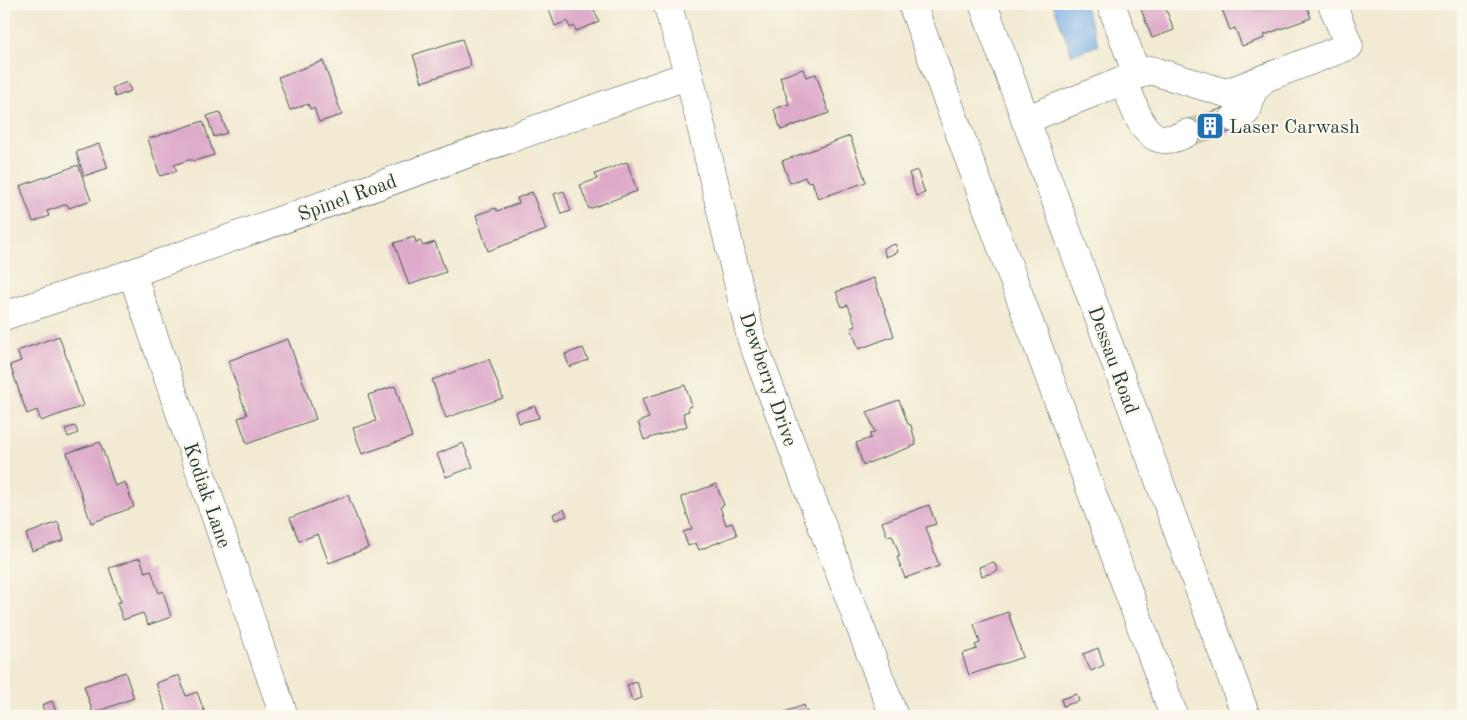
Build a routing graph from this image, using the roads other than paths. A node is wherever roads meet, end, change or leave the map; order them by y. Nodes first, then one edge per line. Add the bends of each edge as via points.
1 (667, 4) edge
2 (912, 4) edge
3 (983, 4) edge
4 (1111, 4) edge
5 (1332, 4) edge
6 (689, 75) junction
7 (1130, 77) junction
8 (1265, 78) junction
9 (1234, 118) tunnel mouth
10 (1025, 120) junction
11 (1187, 134) tunnel mouth
12 (132, 273) junction
13 (4, 316) edge
14 (284, 716) edge
15 (894, 716) edge
16 (1174, 716) edge
17 (1246, 716) edge

1 - 6 street, Dewberry Drive
2 - 16 street
3 - 10 street, Dessau Road
4 - 7 street
5 - 8 street via 1348,46
6 - 12 street, Spinel Road
6 - 15 street, Dewberry Drive via 751,338
7 - 8 street via 1150,70 1226,93
7 - 10 street
7 - 11 street via 1142,125 1150,135 1170,139
8 - 9 street via 1252,92 1245,113
10 - 17 street, Dessau Road
12 - 13 street, Spinel Road
12 - 14 street, Kodiak Lane

